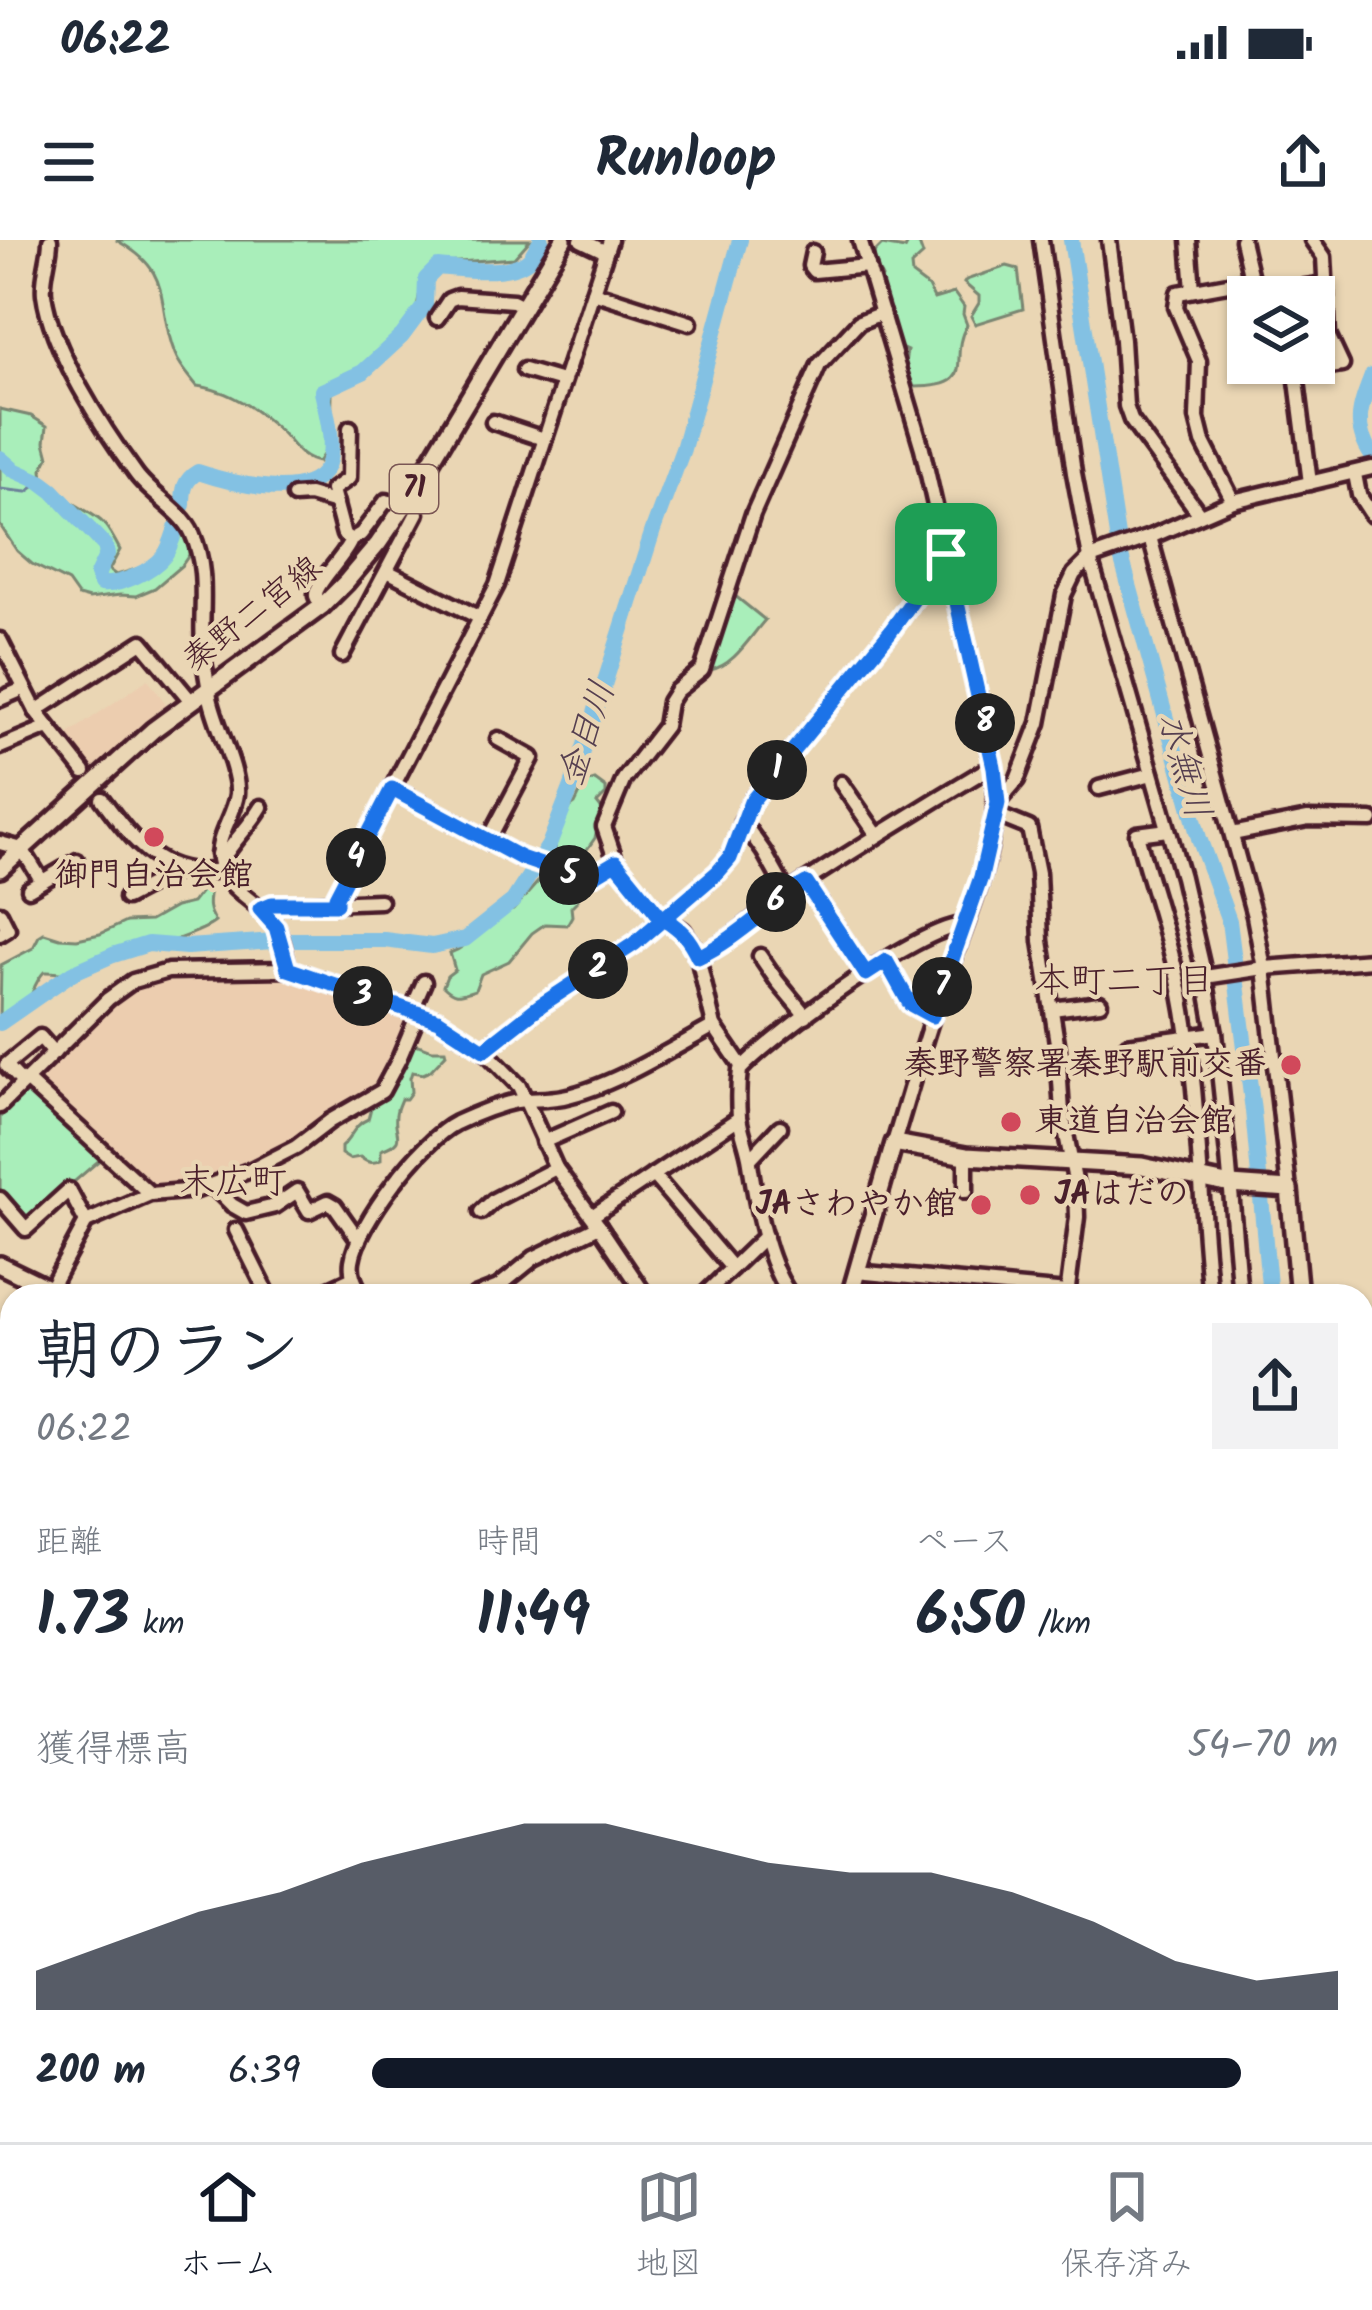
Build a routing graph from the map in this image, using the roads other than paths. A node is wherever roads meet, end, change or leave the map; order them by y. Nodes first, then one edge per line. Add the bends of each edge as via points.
1 (50, 240) edge
2 (563, 240) edge
3 (580, 240) edge
4 (860, 240) edge
5 (1041, 240) edge
6 (1109, 240) edge
7 (1189, 240) edge
8 (1242, 240) edge
9 (1312, 240) edge
10 (608, 246) edge
11 (813, 252) dead end
12 (868, 266) junction
13 (1249, 276) edge
14 (1324, 276) edge
15 (1227, 284) edge
16 (1193, 290) junction
17 (593, 292) junction
18 (523, 306) junction
19 (882, 314) junction
20 (437, 318) dead end
21 (690, 323) dead end
22 (524, 370) dead end
23 (562, 382) junction
24 (1297, 384) edge
25 (493, 422) dead end
26 (346, 438) dead end
27 (544, 439) junction
28 (1365, 471) edge
29 (1310, 483) junction
30 (294, 496) dead end
31 (1233, 501) junction
32 (390, 502) dead end
33 (336, 503) junction
34 (417, 513) dead end
35 (1200, 515) junction
36 (1372, 515) edge
37 (1148, 537) junction
38 (351, 540) junction
39 (946, 554) junction
40 (1092, 557) junction
41 (387, 571) junction
42 (322, 606) junction
43 (480, 618) junction
44 (0, 640) edge
45 (342, 655) dead end
46 (208, 688) junction
47 (22, 689) junction
48 (0, 699) edge
49 (191, 701) junction
50 (35, 711) junction
51 (48, 727) junction
52 (497, 739) dead end
53 (0, 747) edge
54 (994, 767) junction
55 (83, 772) dead end
56 (1152, 774) junction
57 (841, 783) dead end
58 (1099, 788) dead end
59 (392, 789) junction
60 (102, 799) dead end
61 (261, 807) dead end
62 (997, 809) junction
63 (1372, 820) edge
64 (742, 821) junction
65 (1168, 830) junction
66 (1232, 834) junction
67 (877, 835) junction
68 (489, 838) junction
69 (0, 843) edge
70 (22, 849) junction
71 (218, 854) junction
72 (77, 861) dead end
73 (616, 862) junction
74 (0, 869) edge
75 (222, 870) junction
76 (179, 871) junction
77 (42, 881) junction
78 (806, 883) junction
79 (28, 889) dead end
80 (787, 893) junction
81 (127, 898) dead end
82 (380, 901) dead end
83 (336, 904) junction
84 (260, 909) junction
85 (0, 913) edge
86 (664, 919) junction
87 (964, 925) junction
88 (0, 934) edge
89 (760, 956) dead end
90 (698, 957) junction
91 (1372, 960) edge
92 (886, 961) junction
93 (288, 968) junction
94 (1259, 969) junction
95 (866, 974) junction
96 (1209, 976) junction
97 (424, 982) dead end
98 (1094, 1001) dead end
99 (1052, 1009) junction
100 (414, 1013) junction
101 (806, 1016) junction
102 (932, 1016) junction
103 (714, 1026) junction
104 (1215, 1033) junction
105 (1186, 1036) junction
106 (1126, 1045) dead end
107 (484, 1050) junction
108 (54, 1053) junction
109 (742, 1066) junction
110 (25, 1082) junction
111 (524, 1102) junction
112 (0, 1106) edge
113 (611, 1112) dead end
114 (739, 1118) junction
115 (780, 1127) dead end
116 (543, 1142) junction
117 (895, 1143) junction
118 (966, 1156) junction
119 (750, 1159) junction
120 (1071, 1162) junction
121 (556, 1168) junction
122 (652, 1175) junction
123 (1202, 1181) junction
124 (212, 1185) junction
125 (1233, 1186) junction
126 (1285, 1188) junction
127 (966, 1191) dead end
128 (149, 1194) junction
129 (0, 1199) edge
130 (481, 1212) dead end
131 (596, 1221) junction
132 (86, 1222) junction
133 (236, 1230) dead end
134 (765, 1236) junction
135 (359, 1240) junction
136 (0, 1265) edge
137 (732, 1268) junction
138 (856, 1272) junction
139 (353, 1278) junction
140 (35, 1284) edge
141 (58, 1284) edge
142 (263, 1284) edge
143 (340, 1284) edge
144 (356, 1284) edge
145 (501, 1284) edge
146 (638, 1284) edge
147 (715, 1284) edge
148 (782, 1284) edge
149 (853, 1284) edge
150 (922, 1284) edge
151 (1068, 1284) edge
152 (1209, 1284) edge
153 (1239, 1284) edge
154 (1297, 1284) edge

1 - 46 street via 47,310 68,362 145,485 191,530
2 - 18 main road, 秦野二宮線 / 71
3 - 10 street
4 - 12 street
5 - 40 street
6 - 35 street via 1126,406
7 - 16 street
8 - 13 street
9 - 14 street via 1324,257
10 - 17 street
11 - 12 street via 814,272
12 - 19 street
15 - 16 street
16 - 31 street via 1178,292 1176,308 1199,362 1203,442
17 - 21 street
17 - 23 street
18 - 20 street via 457,297
18 - 42 main road, 秦野二宮線 / 71 via 404,506
19 - 39 street
19 - 73 street via 859,322 819,365 753,514 707,658 676,691 665,726 624,779 604,827
22 - 23 street
23 - 27 street
24 - 29 street
25 - 27 street
26 - 33 street via 349,478 332,490
27 - 43 street
28 - 29 street
28 - 36 street via 1359,495
29 - 31 street
30 - 33 street
31 - 35 street
32 - 38 street
33 - 38 street
34 - 41 street
35 - 37 street
37 - 40 street
37 - 66 street
38 - 42 street via 316,588
39 - 54 street
39 - 64 street
40 - 56 street
40 - 62 street via 1064,595 1039,724
41 - 43 street
41 - 45 street
42 - 46 main road, 秦野二宮線 / 71
43 - 59 street
44 - 47 street
46 - 49 main road, 秦野二宮線 / 71
46 - 71 street via 237,790
47 - 48 street
47 - 50 street
49 - 50 street via 142,642
49 - 70 main road, 秦野二宮線 / 71
50 - 51 street
51 - 53 street
51 - 55 street
52 - 68 street via 532,758
54 - 62 street
54 - 67 street
56 - 58 street
56 - 65 street
57 - 67 street
59 - 68 street
59 - 83 street
60 - 76 street via 127,832
61 - 71 street
62 - 87 street
62 - 99 street via 1032,834
63 - 66 street via 1296,820
64 - 80 street
64 - 86 street via 730,858
65 - 96 street
65 - 105 street via 1137,834 1174,961
66 - 94 street
67 - 78 street
68 - 73 street via 584,878
69 - 70 street
70 - 74 main road, 秦野二宮線 / 71
70 - 77 street
71 - 75 street
72 - 77 street
73 - 86 street
75 - 76 street
75 - 84 street
76 - 81 street
77 - 79 street
78 - 80 street
78 - 95 street
80 - 90 street
82 - 83 street
83 - 84 street
84 - 93 street via 274,924
85 - 88 street via 8,928
86 - 90 street via 682,930
86 - 107 street
87 - 92 street
87 - 102 street
89 - 101 street
90 - 103 street
91 - 94 street
92 - 95 street
92 - 102 street via 910,1004
93 - 100 street
93 - 108 street via 148,975 108,999
94 - 96 street
94 - 126 street
95 - 101 street
96 - 104 street
97 - 100 street
98 - 99 street
99 - 120 street
100 - 107 street
100 - 124 street via 382,1090 296,1148
101 - 109 street
102 - 117 street
103 - 109 street
103 - 111 street via 580,1092
104 - 105 street
104 - 125 street
105 - 106 street
105 - 123 street
107 - 111 street
108 - 110 street
108 - 110 street via 40,1037 6,1065
109 - 114 street
110 - 112 street
110 - 128 street
111 - 116 street
111 - 135 street via 444,1131 408,1163
113 - 116 street
114 - 119 street
114 - 122 street
115 - 119 street
116 - 121 street
117 - 118 main road
117 - 138 main road
118 - 120 main road
118 - 127 street
119 - 134 street
120 - 123 main road
120 - 151 street via 1077,1217
121 - 130 street
121 - 131 street
122 - 131 street
122 - 137 street
123 - 125 main road
123 - 152 street
124 - 128 street
124 - 135 street via 246,1213 298,1191 309,1211 328,1202
125 - 126 main road
125 - 153 street
126 - 154 main road
128 - 132 street
129 - 132 street via 26,1229 69,1190
131 - 145 street
131 - 146 street
132 - 141 street
133 - 142 street
134 - 137 street
134 - 148 street
135 - 139 street
136 - 140 main road
137 - 147 street
138 - 149 main road
138 - 150 street
139 - 143 street
139 - 144 street

